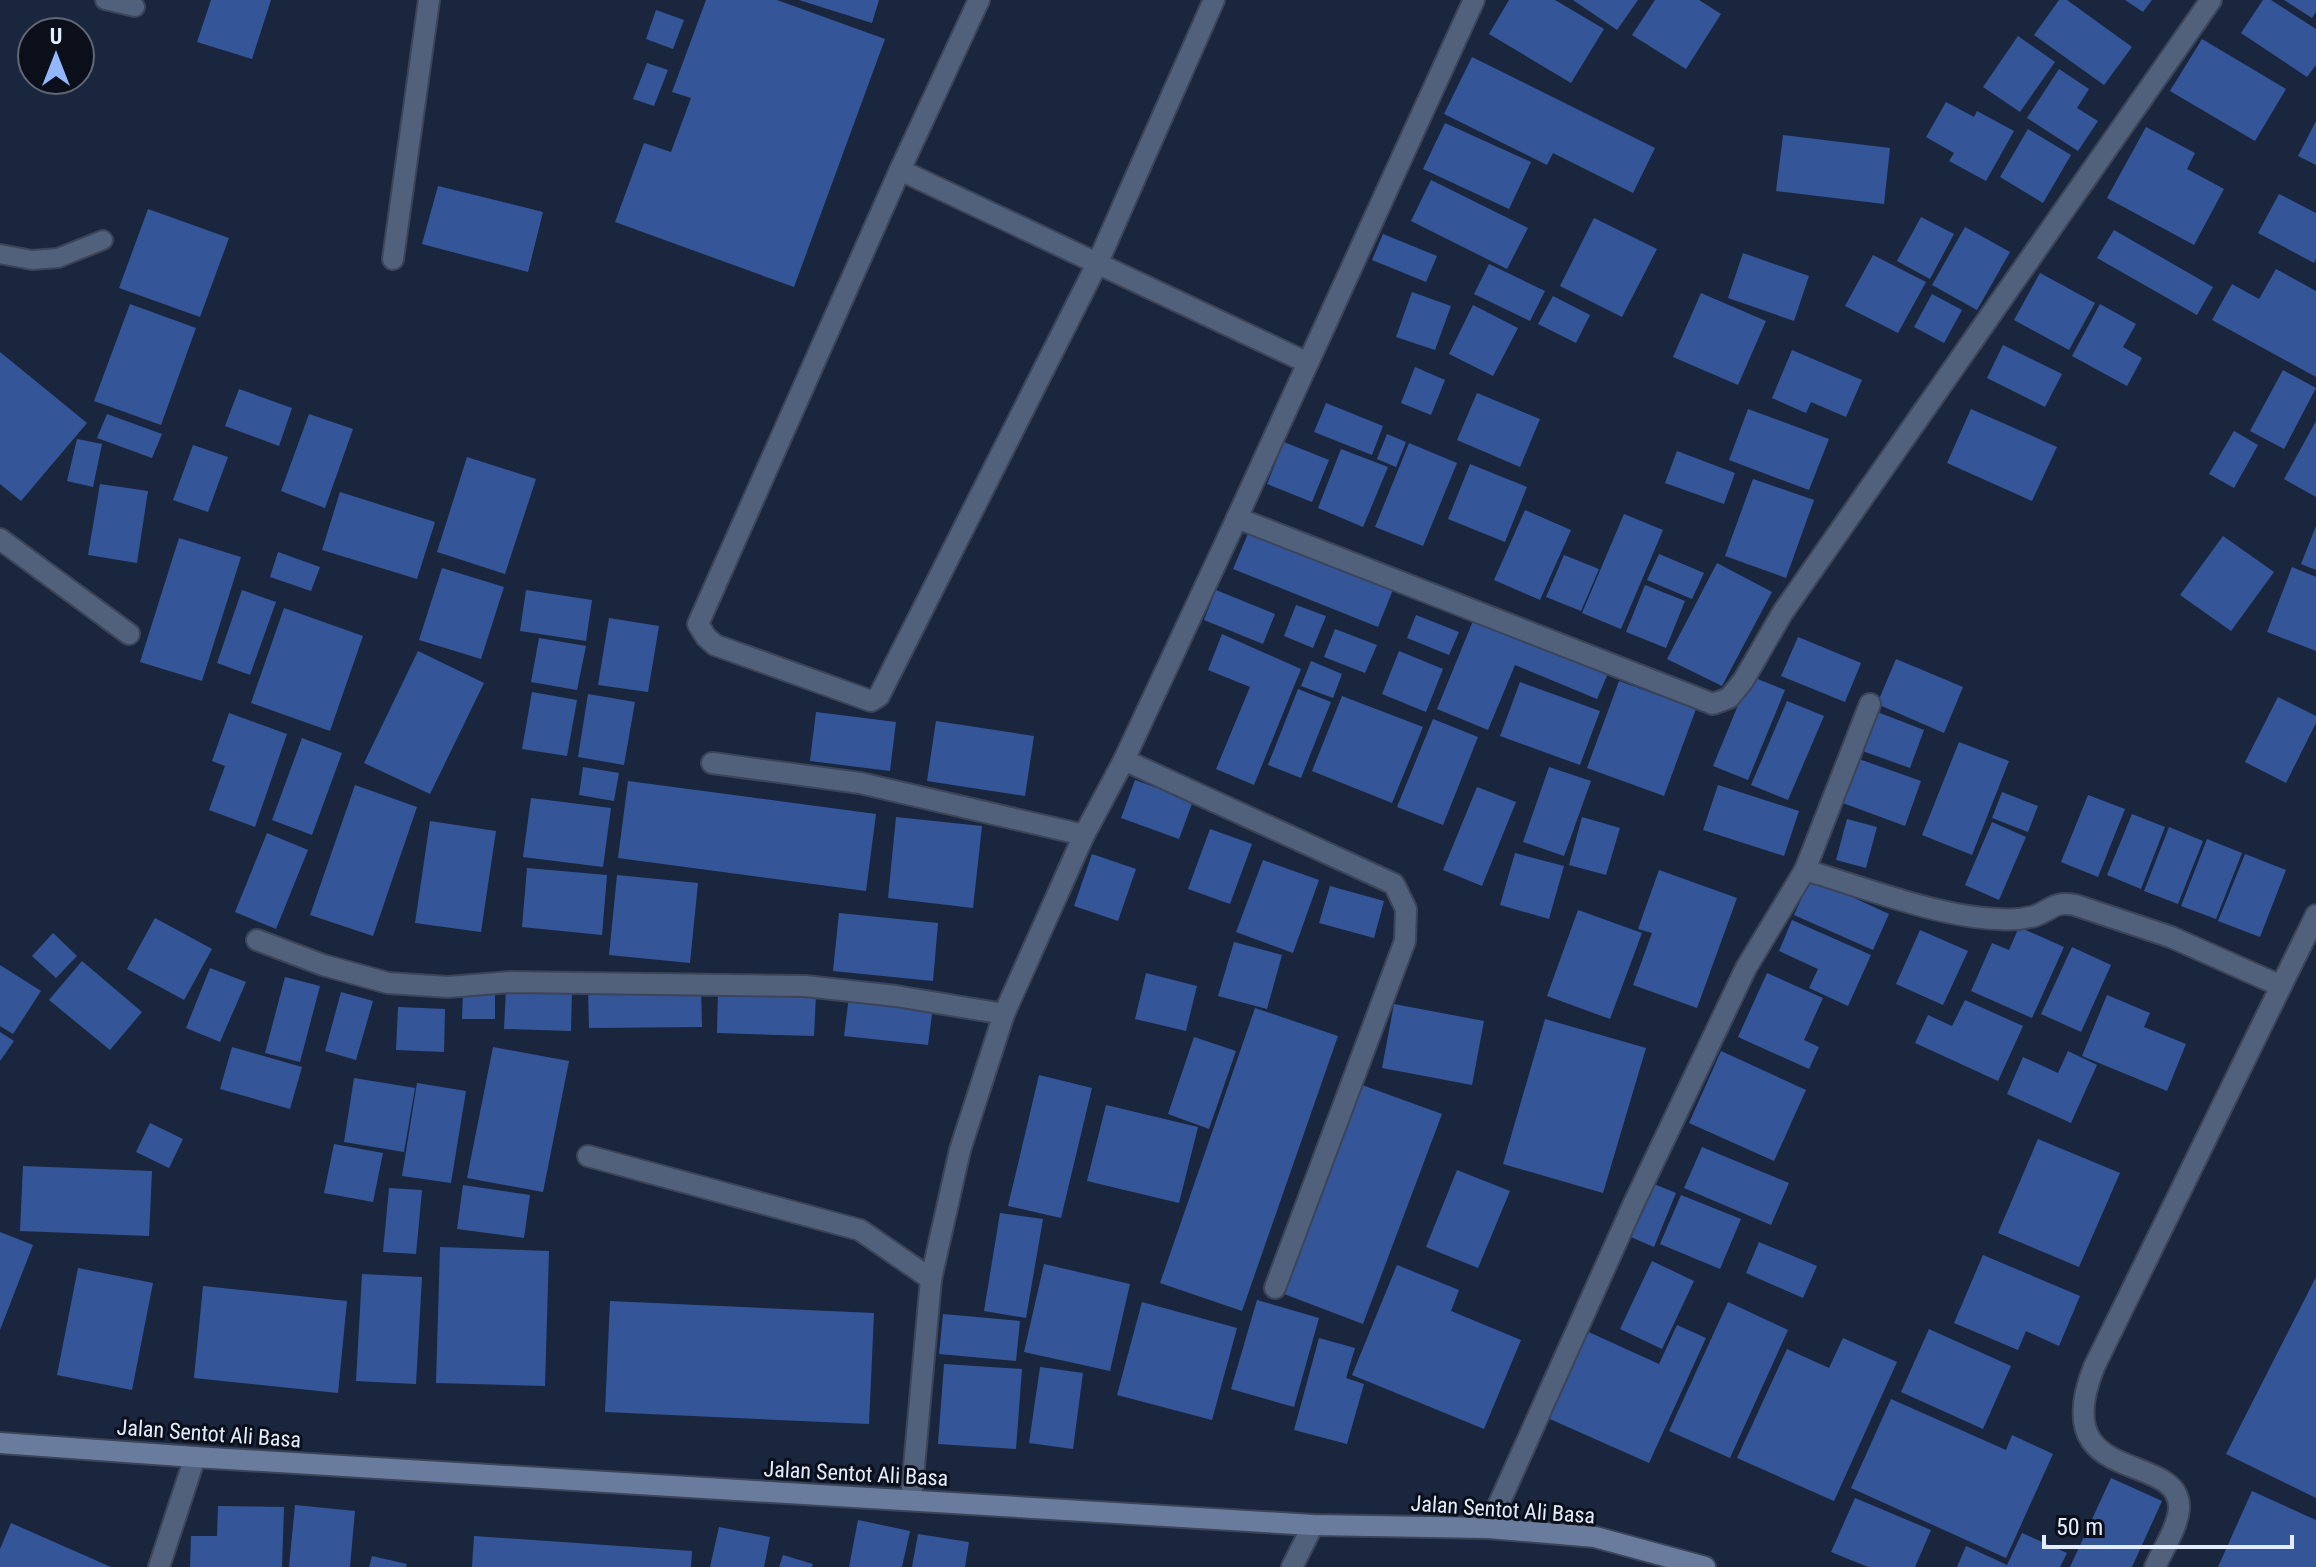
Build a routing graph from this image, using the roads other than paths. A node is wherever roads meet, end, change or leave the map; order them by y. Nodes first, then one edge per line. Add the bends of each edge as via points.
1 (105, 0) edge
2 (429, 0) edge
3 (979, 0) edge
4 (1214, 0) edge
5 (1474, 0) edge
6 (2211, 0) edge
7 (135, 7) dead end
8 (900, 170) junction
9 (103, 240) dead end
10 (0, 254) edge
11 (393, 259) dead end
12 (1098, 262) junction
13 (1308, 363) junction
14 (1237, 518) junction
15 (0, 539) edge
16 (129, 634) dead end
17 (1870, 704) dead end
18 (1124, 760) junction
19 (712, 763) dead end
20 (1084, 835) junction
21 (1805, 870) junction
22 (2316, 915) edge
23 (257, 940) dead end
24 (2281, 986) junction
25 (1004, 1014) junction
26 (588, 1156) dead end
27 (931, 1279) junction
28 (1275, 1288) dead end
29 (0, 1443) edge
30 (195, 1457) junction
31 (911, 1500) junction
32 (1313, 1525) junction
33 (1488, 1528) junction
34 (159, 1567) edge
35 (1292, 1567) edge
36 (1705, 1567) edge
37 (2155, 1567) edge

1 - 7 lane
2 - 11 street
3 - 8 street
4 - 12 street
5 - 13 street
6 - 14 street via 1783,612 1729,698 1713,704 1686,695
8 - 12 street
8 - 12 street via 698,624 715,645 871,701 879,696
9 - 10 lane via 58,258
12 - 13 street
13 - 14 street
14 - 18 street
15 - 16 street
17 - 21 street
18 - 20 street
18 - 28 street via 1394,884 1406,909 1405,941
19 - 20 street via 860,783
20 - 25 street
21 - 24 street via 1939,910 1996,919 2075,905 2171,937
21 - 33 street via 1746,968
22 - 24 street
23 - 25 street via 388,983 805,986
24 - 37 street via 2086,1388 2087,1436 2102,1453 2161,1479 2177,1498 2175,1526
25 - 27 street via 960,1150
26 - 27 street via 860,1230
27 - 31 street
29 - 30 main road, Jalan Sentot Ali Basa
30 - 31 main road, Jalan Sentot Ali Basa
30 - 34 street
31 - 32 main road, Jalan Sentot Ali Basa
32 - 33 main road, Jalan Sentot Ali Basa
32 - 35 street
33 - 36 main road, Jalan Sentot Ali Basa via 1595,1537

